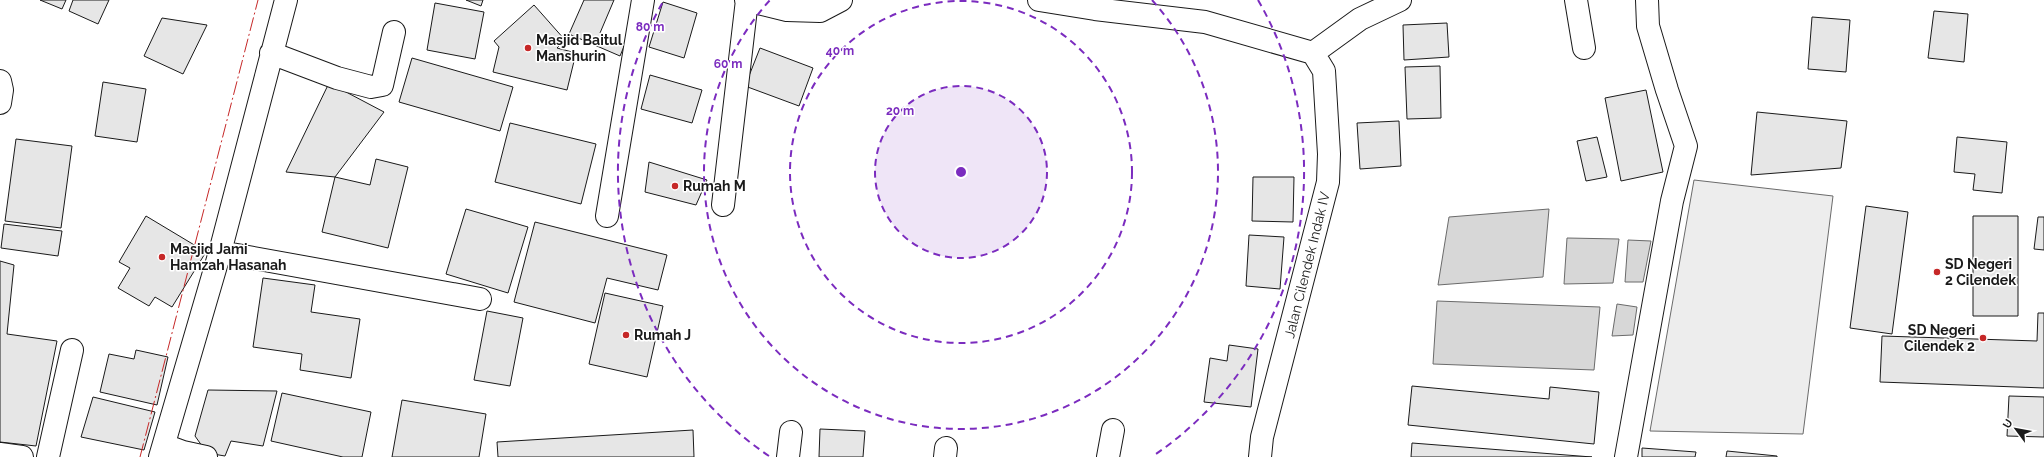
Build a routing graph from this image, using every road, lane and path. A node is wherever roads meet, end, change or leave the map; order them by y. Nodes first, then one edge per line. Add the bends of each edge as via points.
1 (286, 0) edge
2 (643, 0) edge
3 (746, 0) edge
4 (841, 0) edge
5 (1039, 0) edge
6 (1400, 0) edge
7 (1576, 0) edge
8 (1647, 0) edge
9 (394, 32) dead end
10 (1584, 48) dead end
11 (271, 53) junction
12 (1319, 62) junction
13 (0, 81) edge
14 (0, 103) edge
15 (723, 205) dead end
16 (607, 216) dead end
17 (220, 252) junction
18 (480, 299) dead end
19 (72, 350) dead end
20 (1112, 430) dead end
21 (791, 432) dead end
22 (162, 451) edge
23 (0, 454) edge
24 (22, 457) edge
25 (48, 457) edge
26 (206, 457) edge
27 (788, 457) edge
28 (1108, 457) edge
29 (1260, 457) edge
30 (1626, 457) edge

1 - 11 street
2 - 16 street
3 - 4 street via 787,10 820,10
3 - 15 street
5 - 12 street via 1095,10 1205,22
6 - 12 street via 1360,19
7 - 10 street
8 - 30 street via 1648,26 1686,146 1672,201
9 - 11 street via 382,85 371,87 337,78
11 - 17 street
12 - 29 street, Jalan Cilendek Indak IV via 1329,154 1328,182 1262,437
13 - 14 street
17 - 18 street
17 - 22 street
19 - 25 street
20 - 28 street
21 - 27 street
22 - 26 street
23 - 24 street

